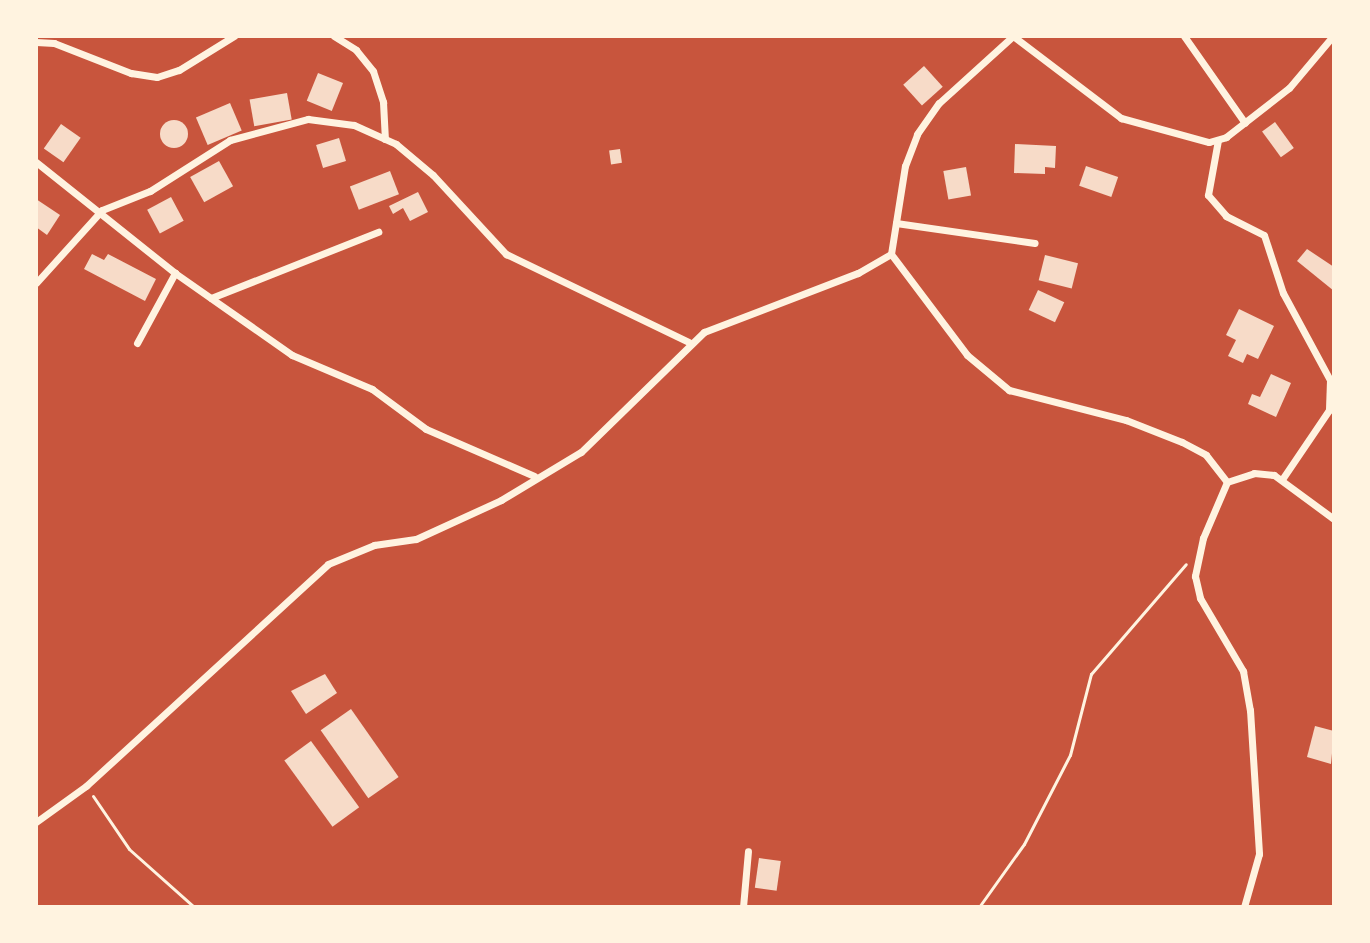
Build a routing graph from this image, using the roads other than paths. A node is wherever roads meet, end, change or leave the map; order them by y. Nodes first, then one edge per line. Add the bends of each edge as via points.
1 (234, 36) edge
2 (334, 36) edge
3 (1184, 36) edge
4 (1333, 36) edge
5 (36, 42) edge
6 (1245, 123) junction
7 (385, 139) junction
8 (1218, 140) junction
9 (36, 162) edge
10 (102, 210) junction
11 (896, 223) junction
12 (378, 232) dead end
13 (1035, 243) dead end
14 (891, 254) junction
15 (175, 273) junction
16 (36, 283) edge
17 (211, 298) junction
18 (689, 342) junction
19 (137, 343) dead end
20 (1329, 410) junction
21 (1334, 421) edge
22 (534, 476) junction
23 (1283, 478) junction
24 (1227, 482) junction
25 (1334, 519) edge
26 (36, 822) edge
27 (748, 851) dead end
28 (743, 907) edge
29 (1244, 907) edge

1 - 5 street via 179,70 157,77 131,73 54,43
2 - 7 street via 356,50 373,71 383,102
3 - 6 street
4 - 6 street via 1289,88
6 - 8 street
7 - 10 street via 354,125 308,119 230,140 150,191
7 - 18 street via 433,175 506,254
8 - 11 street via 1161,132 1110,112 1013,36 926,119 909,150
8 - 20 street via 1208,195 1226,216 1264,235 1283,293 1326,366
9 - 10 street
10 - 15 street
10 - 16 street
11 - 13 street
11 - 14 street
12 - 17 street
14 - 18 street
14 - 24 street via 967,355 1009,390 1126,420 1182,442 1206,455
15 - 17 street
15 - 19 street
17 - 22 street via 292,355 372,389 426,429
18 - 22 street via 581,452
20 - 21 street
20 - 23 street
22 - 26 street via 501,500 416,539 374,545 328,564 86,786
23 - 24 street via 1254,473
23 - 25 street
24 - 29 street via 1198,555 1200,598 1237,655 1250,710 1259,854
27 - 28 street

